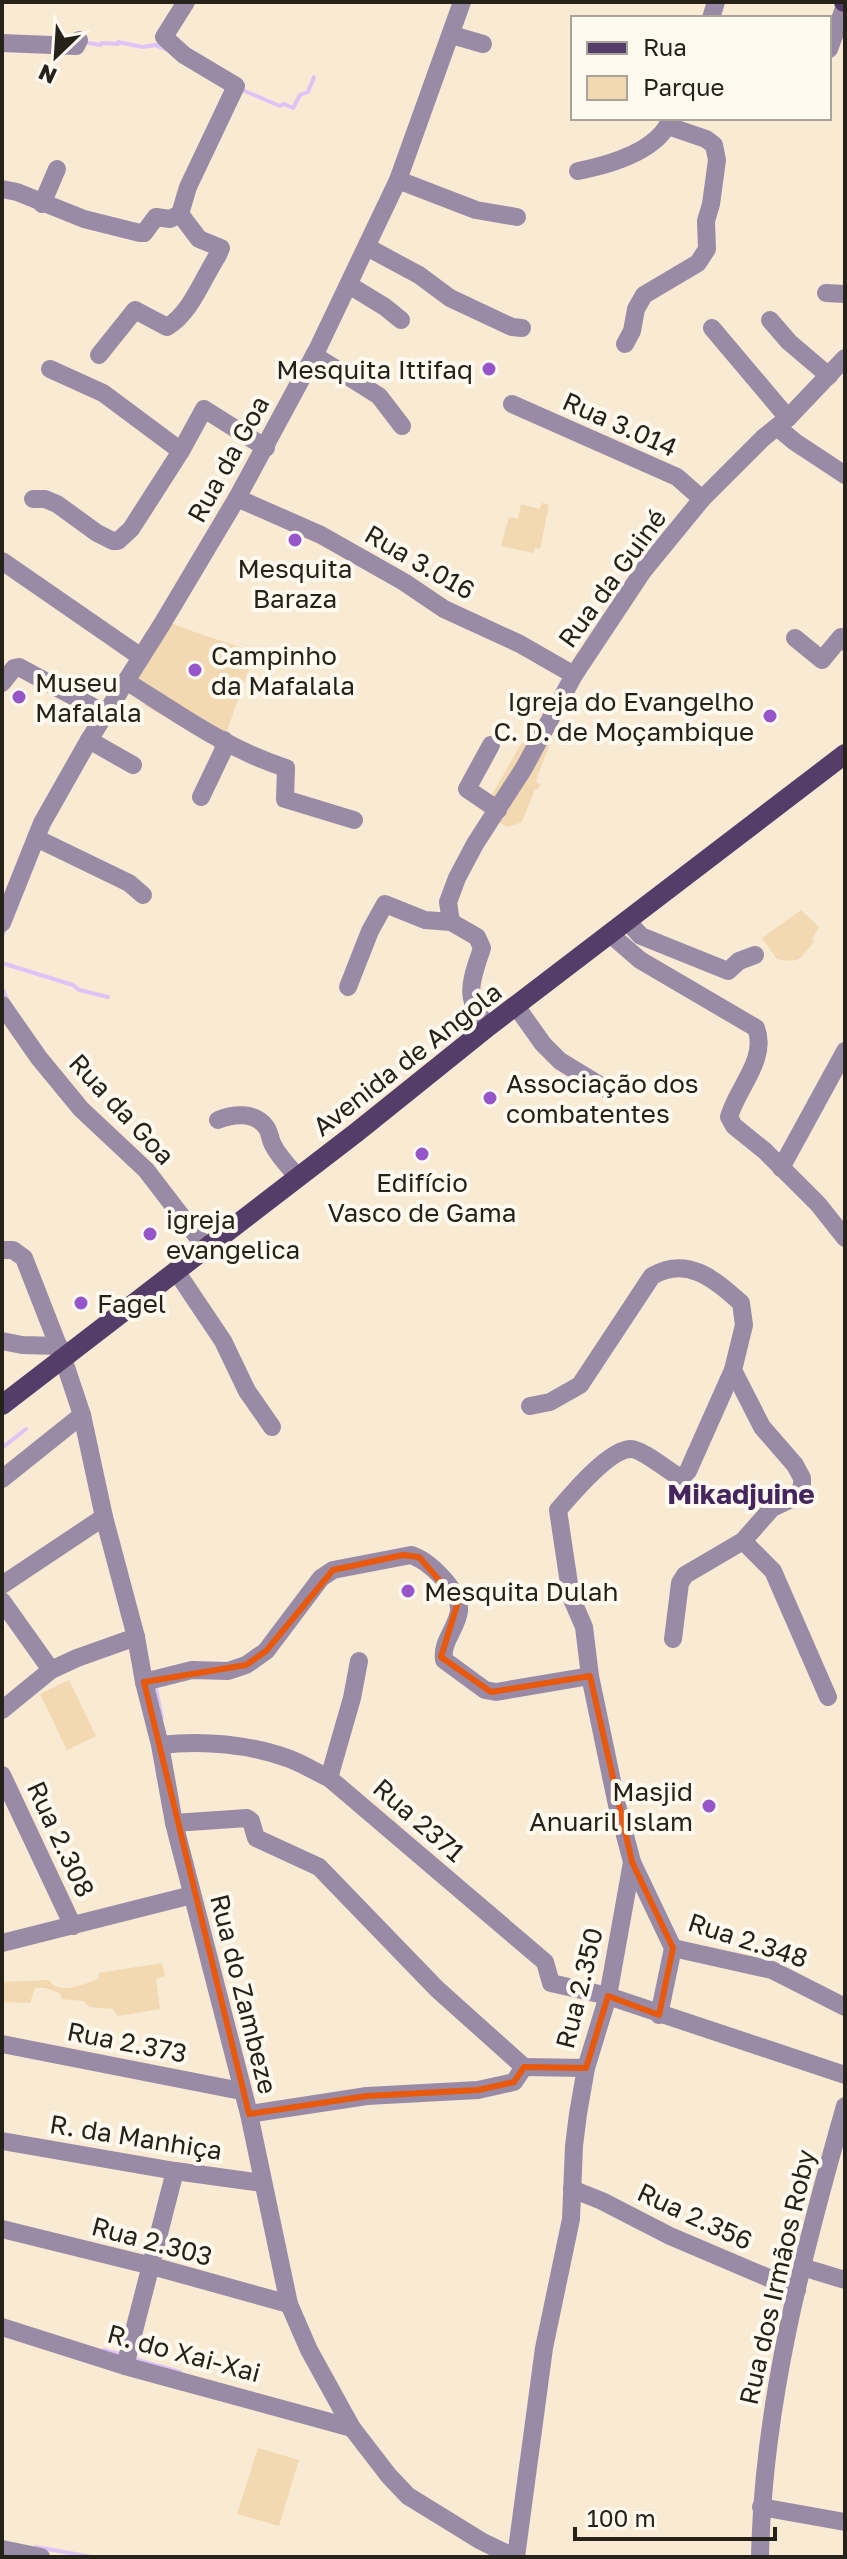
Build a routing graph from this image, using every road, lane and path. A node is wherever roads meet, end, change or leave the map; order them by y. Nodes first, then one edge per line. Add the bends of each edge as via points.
1 (186, 2) edge
2 (462, 2) edge
3 (845, 3) edge
4 (452, 35) junction
5 (79, 40) dead end
6 (2, 43) edge
7 (831, 43) edge
8 (483, 44) dead end
9 (669, 122) edge
10 (57, 169) dead end
11 (578, 171) dead end
12 (398, 180) junction
13 (2, 189) edge
14 (42, 204) junction
15 (180, 214) junction
16 (517, 217) dead end
17 (367, 247) junction
18 (349, 285) junction
19 (401, 320) dead end
20 (770, 320) dead end
21 (712, 328) dead end
22 (514, 334) dead end
23 (625, 344) dead end
24 (99, 355) dead end
25 (314, 355) junction
26 (845, 358) edge
27 (50, 369) dead end
28 (829, 376) junction
29 (512, 404) dead end
30 (782, 423) junction
31 (402, 426) dead end
32 (266, 448) junction
33 (181, 451) junction
34 (845, 475) edge
35 (237, 498) junction
36 (33, 499) dead end
37 (702, 499) junction
38 (2, 561) edge
39 (795, 638) dead end
40 (845, 642) edge
41 (141, 657) junction
42 (574, 675) junction
43 (126, 681) junction
44 (2, 683) edge
45 (106, 714) junction
46 (89, 740) junction
47 (224, 740) junction
48 (491, 745) dead end
49 (845, 754) edge
50 (133, 765) dead end
51 (201, 797) dead end
52 (498, 810) junction
53 (354, 820) dead end
54 (36, 838) junction
55 (143, 895) dead end
56 (627, 921) junction
57 (451, 922) junction
58 (2, 923) edge
59 (610, 934) junction
60 (755, 955) dead end
61 (348, 987) dead end
62 (516, 1006) junction
63 (2, 1007) edge
64 (489, 1026) junction
65 (842, 1065) edge
66 (606, 1089) dead end
67 (218, 1120) dead end
68 (781, 1168) junction
69 (298, 1177) junction
70 (845, 1238) edge
71 (206, 1248) junction
72 (2, 1250) edge
73 (176, 1271) junction
74 (2, 1341) edge
75 (61, 1352) junction
76 (733, 1370) junction
77 (2, 1405) edge
78 (530, 1406) dead end
79 (82, 1415) junction
80 (272, 1427) dead end
81 (2, 1479) edge
82 (104, 1517) junction
83 (743, 1541) junction
84 (2, 1585) edge
85 (2, 1601) edge
86 (136, 1637) junction
87 (673, 1639) dead end
88 (359, 1661) dead end
89 (51, 1670) junction
90 (590, 1676) junction
91 (144, 1682) junction
92 (828, 1697) dead end
93 (2, 1710) edge
94 (160, 1745) junction
95 (2, 1775) edge
96 (329, 1778) junction
97 (174, 1823) junction
98 (632, 1862) junction
99 (192, 1895) junction
100 (73, 1926) junction
101 (2, 1943) edge
102 (673, 1948) junction
103 (608, 1996) junction
104 (845, 2007) edge
105 (659, 2015) junction
106 (2, 2044) edge
107 (524, 2067) junction
108 (586, 2068) junction
109 (845, 2075) edge
110 (241, 2091) junction
111 (845, 2106) edge
112 (249, 2114) junction
113 (2, 2141) edge
114 (839, 2148) edge
115 (175, 2171) junction
116 (262, 2183) junction
117 (572, 2189) junction
118 (2, 2229) edge
119 (152, 2266) junction
120 (802, 2267) junction
121 (845, 2280) edge
122 (797, 2290) junction
123 (289, 2304) junction
124 (2, 2327) edge
125 (125, 2366) junction
126 (352, 2428) junction
127 (761, 2507) junction
128 (845, 2522) edge
129 (2, 2549) edge
130 (41, 2557) edge
131 (515, 2557) edge
132 (760, 2557) edge

1 - 15 street via 164,37 236,86
2 - 4 street, Rua da Goa
3 - 7 street
4 - 8 street
4 - 12 street, Rua da Goa
5 - 6 street via 76,46
9 - 11 street via 637,151
9 - 23 street via 714,145 717,160 706,221 707,249 698,263 644,295
10 - 14 street
12 - 16 street via 476,210
12 - 17 street, Rua da Goa
13 - 14 street
14 - 15 street via 140,233 156,217
15 - 24 street via 199,239 221,248 218,255 173,324 167,327 135,310
17 - 18 street, Rua da Goa
17 - 22 street
18 - 19 street
18 - 25 street, Rua da Goa
20 - 28 street
21 - 30 street
25 - 31 street via 379,396
25 - 32 street, Rua da Goa
26 - 28 street, Rua da Guiné
27 - 33 street via 103,393
28 - 30 street, Rua da Guiné
29 - 37 street, Rua 3.014 via 677,477
30 - 34 street via 795,442
30 - 37 street, Rua da Guiné
32 - 33 street via 204,409
32 - 35 street, Rua da Goa
33 - 36 street via 118,541 97,533 57,504
35 - 41 street, Rua da Goa
35 - 42 street, Rua 3.016 via 321,535 444,609
37 - 42 street, Rua da Guiné via 643,571
38 - 41 street
39 - 40 street via 822,660 841,637
41 - 43 street, Rua da Goa
42 - 52 street, Rua da Guiné
43 - 45 street, Rua da Goa
43 - 47 street
44 - 45 street via 19,667
45 - 46 street, Rua da Goa
46 - 50 street
46 - 54 street, Rua da Goa
47 - 51 street
47 - 53 street via 286,768 285,799
48 - 52 street via 467,789
49 - 56 main road, Avenida de Angola
52 - 57 street, Rua da Guiné via 457,878 448,902
54 - 55 street via 135,886
54 - 58 street, Rua da Goa
56 - 59 main road, Avenida de Angola
56 - 60 street via 641,936 728,971
57 - 61 street via 425,920 385,904
57 - 64 street via 477,937 482,948 469,984 480,1017
59 - 62 main road, Avenida de Angola
59 - 68 street via 640,960 756,1028 760,1039 755,1062 729,1117
62 - 64 main road, Avenida de Angola
62 - 66 street via 560,1061
63 - 71 street, Rua da Goa via 81,1109 146,1170
64 - 69 main road, Avenida de Angola
65 - 68 street
67 - 69 street via 233,1113 260,1121
68 - 70 street
69 - 71 main road, Avenida de Angola
71 - 73 main road, Avenida de Angola
72 - 75 street, Rua do Zambeze via 24,1258
73 - 75 main road, Avenida de Angola
73 - 80 street
74 - 75 street
75 - 77 main road, Avenida de Angola
75 - 79 street, Rua do Zambeze
76 - 78 street via 744,1325 741,1303 716,1281 685,1267 666,1267 652,1276 580,1385 550,1402
76 - 83 street via 762,1427 802,1478 800,1490 772,1508
76 - 90 street, Rua 2.350 via 683,1476 632,1449 610,1457 560,1508 571,1597 584,1627
79 - 81 street
79 - 82 street, Rua do Zambeze
82 - 84 street
82 - 86 street, Rua do Zambeze
83 - 87 street via 685,1575 677,1595
83 - 92 street via 773,1571
85 - 89 street
86 - 89 street
86 - 91 street, Rua do Zambeze
88 - 96 street
89 - 93 street
90 - 91 street via 485,1690 444,1660 458,1602 445,1580 411,1555 333,1570 321,1578 266,1651 246,1665
90 - 98 street, Rua 2.350
91 - 94 street, Rua do Zambeze
94 - 96 street, Rua 2371 via 184,1742 262,1752
94 - 97 street, Rua do Zambeze
95 - 100 street, Rua 2.308
96 - 103 street, Rua 2371 via 545,1962 551,1983
97 - 99 street, Rua do Zambeze
97 - 107 street via 247,1818 256,1838 319,1867 437,1989
98 - 102 street, Rua 2.348
98 - 103 street, Rua 2.350
99 - 100 street
99 - 110 street, Rua do Zambeze
100 - 101 street
102 - 104 street, Rua 2.348 via 772,1970
102 - 105 street
103 - 105 street
103 - 108 street, Rua 2.350
105 - 109 street
106 - 110 street, Rua 2.373
107 - 108 street
107 - 112 street via 514,2082 478,2090 367,2096
108 - 117 street, Rua 2.350
110 - 112 street, Rua do Zambeze
111 - 114 street, Rua dos Irmãos Roby
112 - 116 street, Rua do Zambeze
113 - 115 street, R. da Manhiça
114 - 120 street, Rua dos Irmãos Roby
115 - 116 street, R. da Manhiça
115 - 119 street
116 - 123 street, Rua do Zambeze
117 - 122 street, Rua 2.356
117 - 131 street, Rua 2.350
118 - 119 street, Rua 2.303
119 - 123 street, Rua 2.303
119 - 125 street
120 - 121 street
120 - 122 street, Rua dos Irmãos Roby
122 - 127 street, Rua dos Irmãos Roby via 781,2353
123 - 126 street, Rua do Zambeze
124 - 125 street, R. do Xai-Xai
125 - 126 street, R. do Xai-Xai
126 - 131 street, Rua do Zambeze via 408,2496
127 - 128 street
127 - 132 street, Rua dos Irmãos Roby
129 - 130 street

